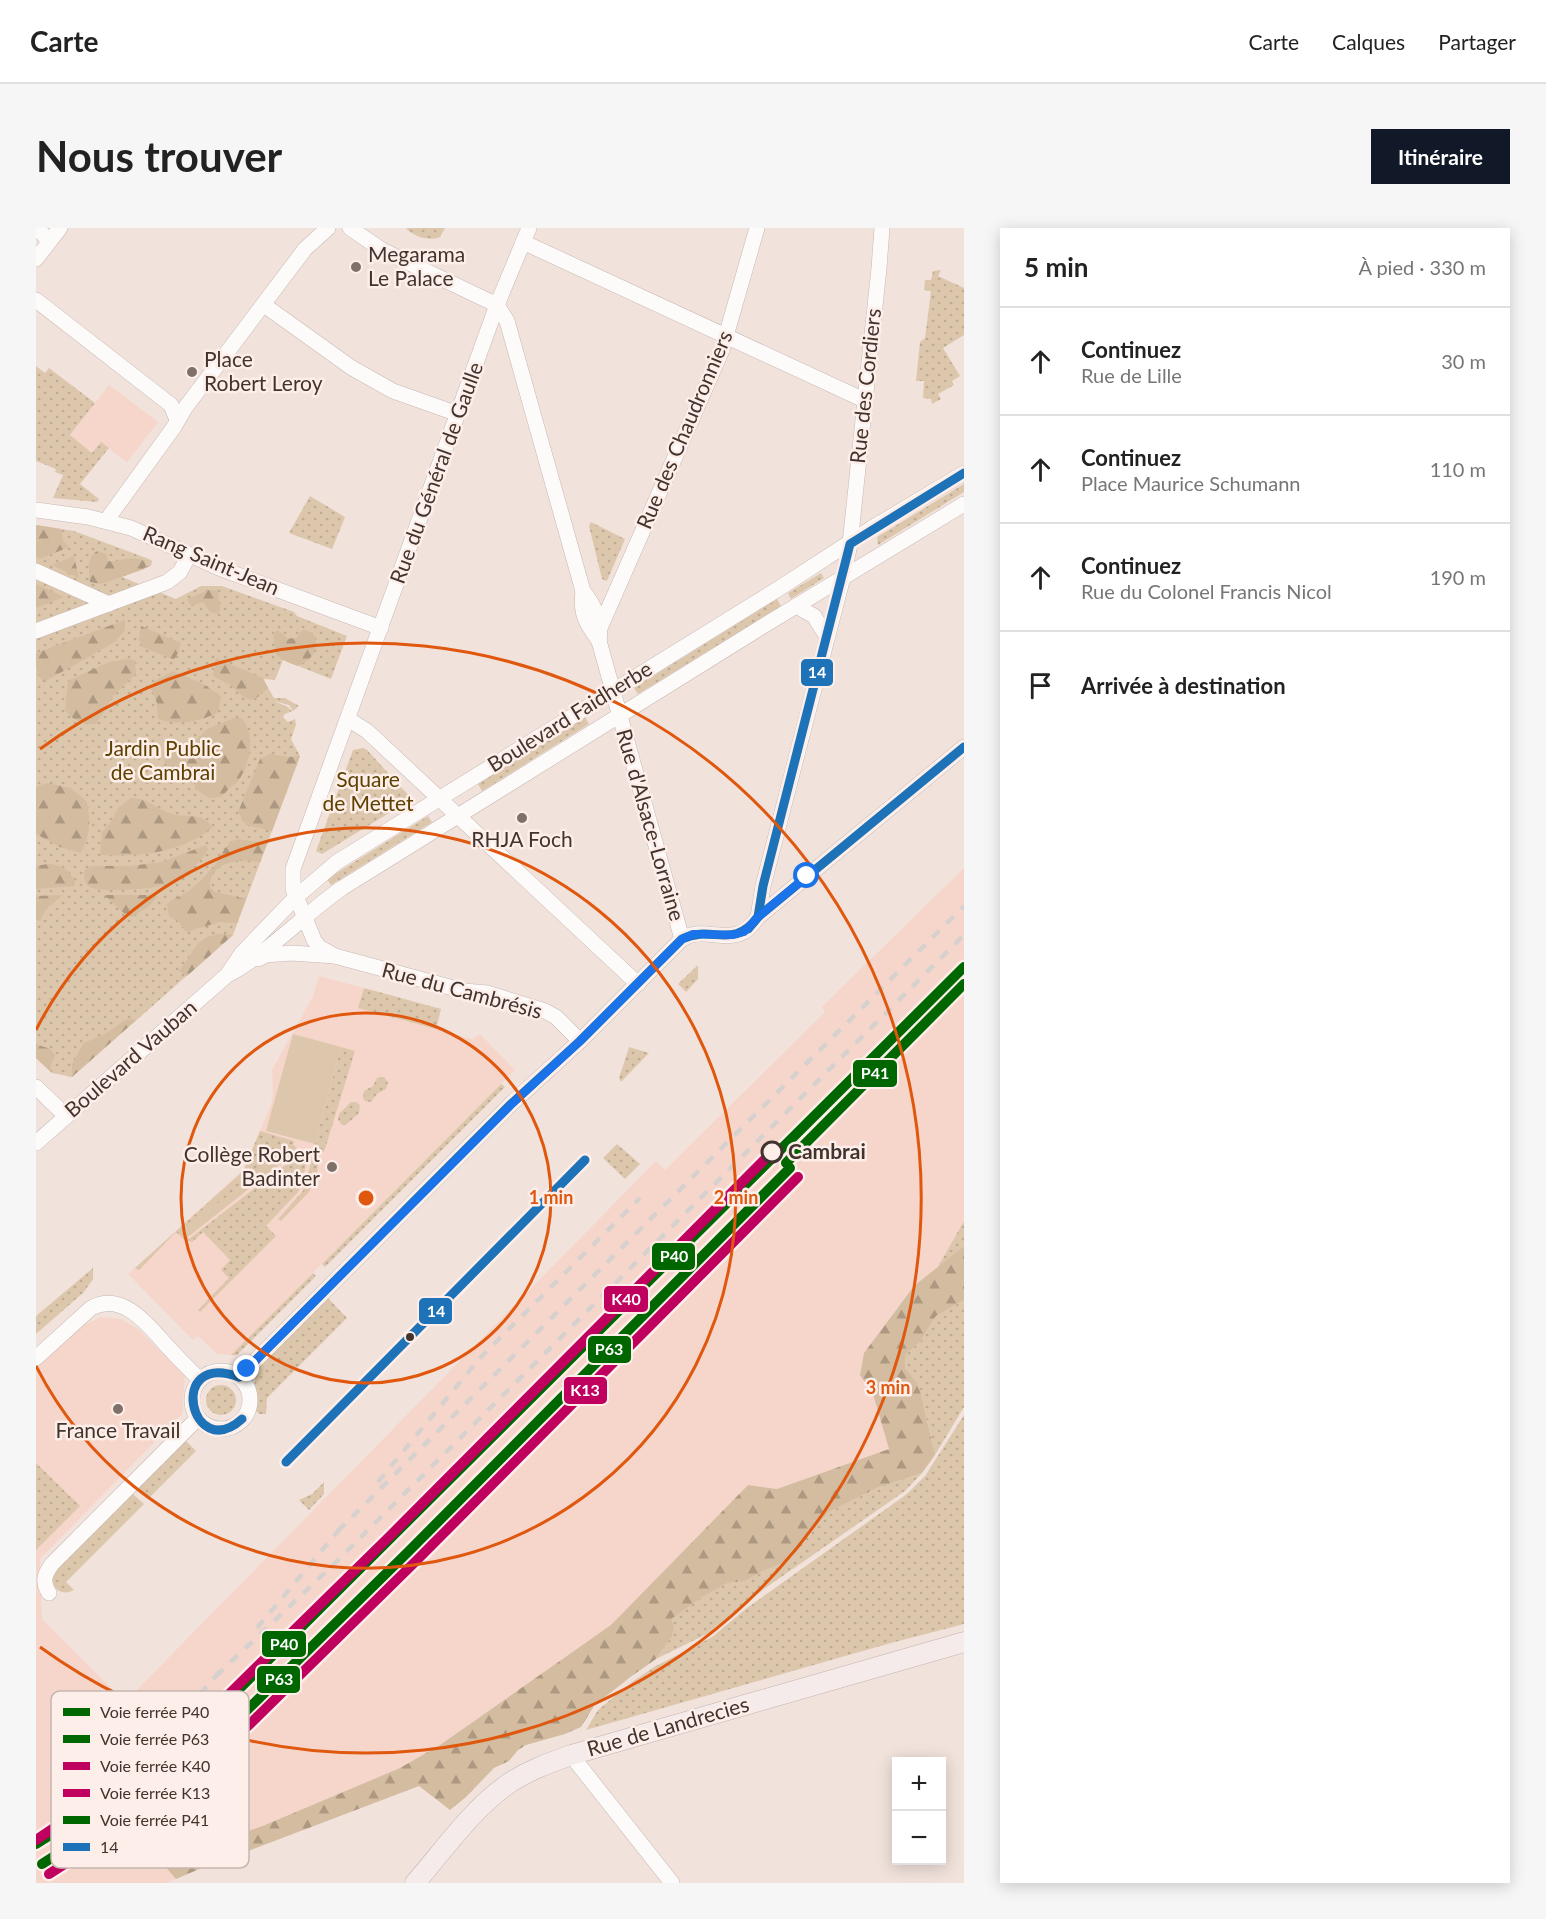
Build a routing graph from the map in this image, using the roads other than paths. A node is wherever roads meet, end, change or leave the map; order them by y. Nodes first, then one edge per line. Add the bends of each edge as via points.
1 (37, 228) edge
2 (60, 228) edge
3 (328, 228) edge
4 (350, 228) edge
5 (757, 228) edge
6 (882, 228) edge
7 (526, 235) edge
8 (49, 242) junction
9 (36, 259) edge
10 (36, 300) edge
11 (264, 305) junction
12 (497, 305) junction
13 (726, 337) junction
14 (864, 400) junction
15 (458, 414) junction
16 (177, 420) junction
17 (964, 473) edge
18 (964, 504) edge
19 (36, 510) edge
20 (106, 521) junction
21 (850, 544) junction
22 (189, 555) junction
23 (36, 571) edge
24 (843, 577) junction
25 (109, 604) junction
26 (796, 606) junction
27 (381, 628) junction
28 (36, 631) edge
29 (599, 635) junction
30 (827, 637) junction
31 (613, 690) junction
32 (619, 716) junction
33 (348, 718) junction
34 (964, 747) edge
35 (441, 799) junction
36 (459, 816) junction
37 (296, 897) junction
38 (304, 917) junction
39 (758, 917) junction
40 (682, 939) junction
41 (335, 956) junction
42 (250, 962) junction
43 (226, 976) junction
44 (638, 984) junction
45 (580, 1041) junction
46 (36, 1087) edge
47 (66, 1116) junction
48 (36, 1143) edge
49 (36, 1358) edge
50 (238, 1377) junction
51 (200, 1380) junction
52 (198, 1418) junction
53 (49, 1593) dead end
54 (964, 1642) edge
55 (571, 1755) junction
56 (415, 1883) edge
57 (672, 1883) edge

1 - 8 street
2 - 8 street
3 - 11 street via 305,249
4 - 12 street via 382,250
5 - 13 street, Rue des Chaudronniers
6 - 14 street, Rue des Cordiers
7 - 12 street, Rue du Général de Gaulle
7 - 13 street
8 - 9 street
10 - 16 street via 171,405
11 - 15 street via 352,368 393,391
11 - 16 street
12 - 15 street, Rue du Général de Gaulle
12 - 29 street, Rue d'Alsace-Lorraine via 507,321 583,591 593,602
13 - 14 street
13 - 29 street, Rue des Chaudronniers
14 - 21 street, Rue des Cordiers
15 - 27 street, Rue du Général de Gaulle
16 - 20 street
17 - 21 street, Boulevard Faidherbe
18 - 24 street, Boulevard Faidherbe
19 - 20 street, Rang Saint-Jean
20 - 22 street, Rang Saint-Jean
21 - 24 street
21 - 31 street, Boulevard Faidherbe
22 - 25 street via 174,578
22 - 27 street, Rang Saint-Jean
23 - 25 street
24 - 26 street, Boulevard Faidherbe
24 - 30 street
25 - 28 street
26 - 30 street via 814,616
26 - 32 street, Boulevard Faidherbe
27 - 33 street, Rue du Général de Gaulle
29 - 31 street, Rue d'Alsace-Lorraine
30 - 39 street
31 - 32 street, Rue d'Alsace-Lorraine
31 - 35 street, Boulevard Faidherbe
32 - 36 street, Boulevard Faidherbe
32 - 40 street, Rue d'Alsace-Lorraine
33 - 35 street via 368,731
33 - 37 street, Rue du Général de Gaulle via 293,869
34 - 39 street
35 - 36 street
35 - 37 street, Boulevard Faidherbe via 337,862
36 - 38 street, Boulevard Faidherbe via 342,888
36 - 44 street
37 - 38 street, Rue du Cambrésis
37 - 43 street, Boulevard Vauban via 242,953
38 - 41 street, Rue du Cambrésis via 316,944
38 - 42 street, Boulevard Vauban
39 - 40 street via 741,933 693,934
40 - 44 street
41 - 42 street, Rue du Cambrésis via 275,954
41 - 45 street, Rue du Cambrésis via 532,1007 556,1017
42 - 43 street, Boulevard Vauban
43 - 47 street, Boulevard Vauban
44 - 45 street
45 - 50 street
46 - 47 street
47 - 48 street, Boulevard Vauban
49 - 51 street via 91,1308 112,1304 141,1318
50 - 51 street via 219,1371
50 - 52 street via 250,1397 240,1422 216,1429
51 - 52 street via 192,1398
52 - 53 street via 52,1564 44,1581
54 - 55 main road, Rue de Landrecies
55 - 56 main road, Rue de Landrecies via 533,1769 500,1790
55 - 57 street

